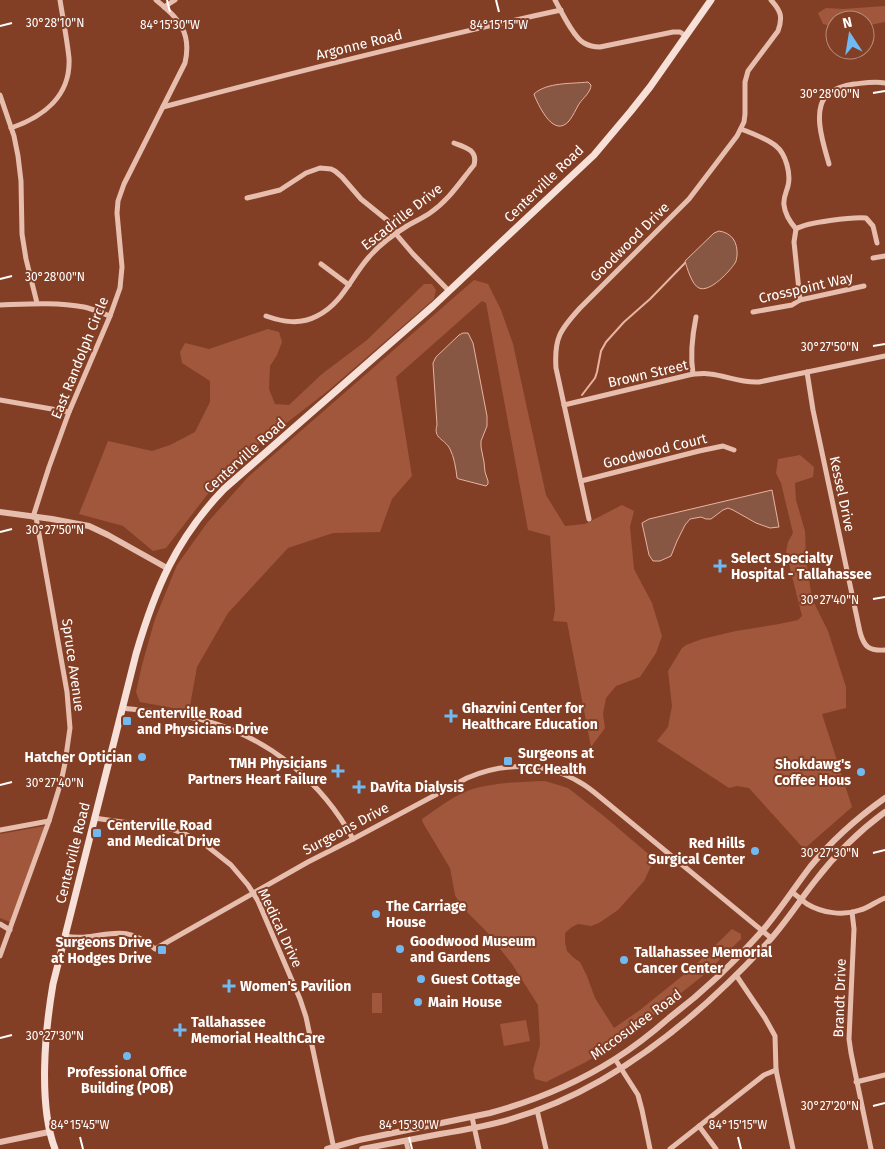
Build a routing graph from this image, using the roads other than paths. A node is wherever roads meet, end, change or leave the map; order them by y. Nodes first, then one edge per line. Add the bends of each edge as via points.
1 (60, 0) edge
2 (156, 0) edge
3 (175, 0) edge
4 (555, 0) edge
5 (712, 0) edge
6 (771, 0) edge
7 (164, 7) junction
8 (561, 10) junction
9 (686, 36) junction
10 (885, 82) edge
11 (0, 95) edge
12 (163, 107) junction
13 (11, 128) junction
14 (741, 129) junction
15 (454, 143) dead end
16 (829, 164) dead end
17 (248, 198) dead end
18 (796, 229) junction
19 (396, 233) junction
20 (876, 243) dead end
21 (885, 256) edge
22 (872, 258) dead end
23 (321, 264) dead end
24 (349, 284) junction
25 (864, 286) dead end
26 (449, 291) junction
27 (800, 300) junction
28 (37, 303) junction
29 (0, 305) edge
30 (753, 312) dead end
31 (110, 316) junction
32 (266, 316) dead end
33 (696, 317) dead end
34 (885, 356) edge
35 (806, 372) junction
36 (694, 374) junction
37 (0, 400) edge
38 (564, 405) junction
39 (69, 412) junction
40 (734, 450) dead end
41 (581, 481) junction
42 (0, 512) edge
43 (35, 517) junction
44 (589, 518) dead end
45 (167, 568) junction
46 (885, 650) edge
47 (123, 708) junction
48 (885, 798) edge
49 (878, 802) junction
50 (885, 812) edge
51 (94, 818) junction
52 (49, 821) junction
53 (0, 830) edge
54 (353, 839) junction
55 (792, 892) junction
56 (253, 893) junction
57 (885, 898) edge
58 (801, 899) junction
59 (852, 912) junction
60 (0, 924) edge
61 (10, 930) junction
62 (762, 931) junction
63 (65, 936) junction
64 (771, 938) junction
65 (0, 956) edge
66 (736, 976) junction
67 (615, 1059) junction
68 (621, 1068) junction
69 (776, 1070) junction
70 (885, 1076) edge
71 (856, 1082) junction
72 (534, 1099) junction
73 (537, 1110) junction
74 (472, 1117) junction
75 (515, 1118) junction
76 (442, 1123) junction
77 (699, 1126) junction
78 (474, 1128) junction
79 (49, 1132) junction
80 (444, 1134) junction
81 (406, 1141) junction
82 (0, 1142) edge
83 (331, 1148) edge
84 (55, 1149) edge
85 (362, 1149) edge
86 (408, 1149) edge
87 (479, 1149) edge
88 (546, 1149) edge
89 (650, 1149) edge
90 (670, 1149) edge
91 (716, 1149) edge
92 (793, 1149) edge
93 (871, 1149) edge

1 - 13 street via 69,59 64,86 49,107
2 - 7 street
3 - 7 street
4 - 8 street
5 - 9 main road, Centerville Road
6 - 14 street, Goodwood Drive via 779,11 781,23 746,76 745,114
7 - 12 street, East Randolph Circle via 178,20 187,52 185,63
8 - 9 street via 582,43 594,47 673,32
8 - 12 street, Argonne Road via 468,30
9 - 26 main road, Centerville Road via 594,155
10 - 16 street via 851,84 826,96 820,126
11 - 13 street
12 - 31 street, East Randolph Circle via 118,201 122,278
13 - 28 street via 21,181 22,234
14 - 18 street via 773,144 785,159 789,179 784,205 788,219
14 - 38 street, Goodwood Drive via 690,199 562,330 555,356
15 - 19 street, Escadrille Drive via 474,154 474,165 446,200
17 - 19 street via 280,190 320,168 330,169 380,213
18 - 20 street via 821,222 866,218 873,226
18 - 27 street via 794,242
19 - 24 street, Escadrille Drive via 370,255
19 - 26 street
21 - 22 street
23 - 24 street
24 - 32 street, Escadrille Drive via 333,306 315,318 283,322
25 - 27 street, Crosspoint Way
26 - 45 main road, Centerville Road via 224,489 190,530
27 - 30 street, Crosspoint Way
28 - 29 street
28 - 31 street via 76,306
31 - 39 street, East Randolph Circle
33 - 36 street via 691,356
34 - 35 street, Brown Street
35 - 36 street, Brown Street via 748,382
35 - 46 street, Kessel Drive via 862,640 874,651
36 - 38 street, Brown Street
37 - 39 street
38 - 41 street, Goodwood Drive
39 - 43 street, East Randolph Circle
40 - 41 street, Goodwood Court via 723,446
41 - 44 street, Goodwood Drive
42 - 43 street
43 - 45 street via 100,531
43 - 52 street, Spruce Avenue via 66,683 70,728 61,782
45 - 47 main road, Centerville Road via 142,635
47 - 51 main road, Centerville Road
47 - 54 street via 204,720 254,740 309,780 336,812
48 - 49 street, Miccosukee Road
49 - 50 street
49 - 55 street, Miccosukee Road via 838,837
50 - 58 street, Miccosukee Road via 835,857
51 - 56 street, Medical Drive via 185,834 226,861
51 - 63 main road, Centerville Road
52 - 53 street
52 - 61 street, Spruce Avenue
54 - 56 street, Surgeons Drive
54 - 62 street, Surgeons Drive via 476,773 504,767 541,768 582,783
55 - 58 street
55 - 62 street, Miccosukee Road
56 - 63 street, Surgeons Drive via 155,949 138,936 124,933
56 - 83 street, Medical Drive via 306,1017
57 - 59 street
58 - 59 street via 828,912
58 - 64 street, Miccosukee Road
59 - 71 street, Brandt Drive via 849,1039
60 - 61 street
61 - 65 street, Spruce Avenue
62 - 64 street, Surgeons Drive
62 - 67 street, Miccosukee Road via 710,984
63 - 79 main road, Centerville Road via 48,1022 45,1064
64 - 66 street, Miccosukee Road
66 - 68 street, Miccosukee Road via 690,1017
66 - 69 street via 775,1036
67 - 68 street
67 - 72 street, Miccosukee Road
68 - 73 street, Miccosukee Road via 569,1097
68 - 89 street via 638,1096
69 - 77 street via 764,1075
69 - 92 street
70 - 71 street
71 - 93 street, Brandt Drive
72 - 74 street, Miccosukee Road
72 - 75 street
73 - 75 street, Miccosukee Road
73 - 88 street
74 - 76 street, Miccosukee Road
74 - 78 street
75 - 78 street, Miccosukee Road
76 - 80 street
76 - 83 street, Miccosukee Road
77 - 90 street
77 - 91 street
78 - 80 street, Miccosukee Road
78 - 87 street
79 - 82 street
79 - 84 main road, Centerville Road
80 - 81 street, Miccosukee Road
81 - 85 street, Miccosukee Road
81 - 86 street

